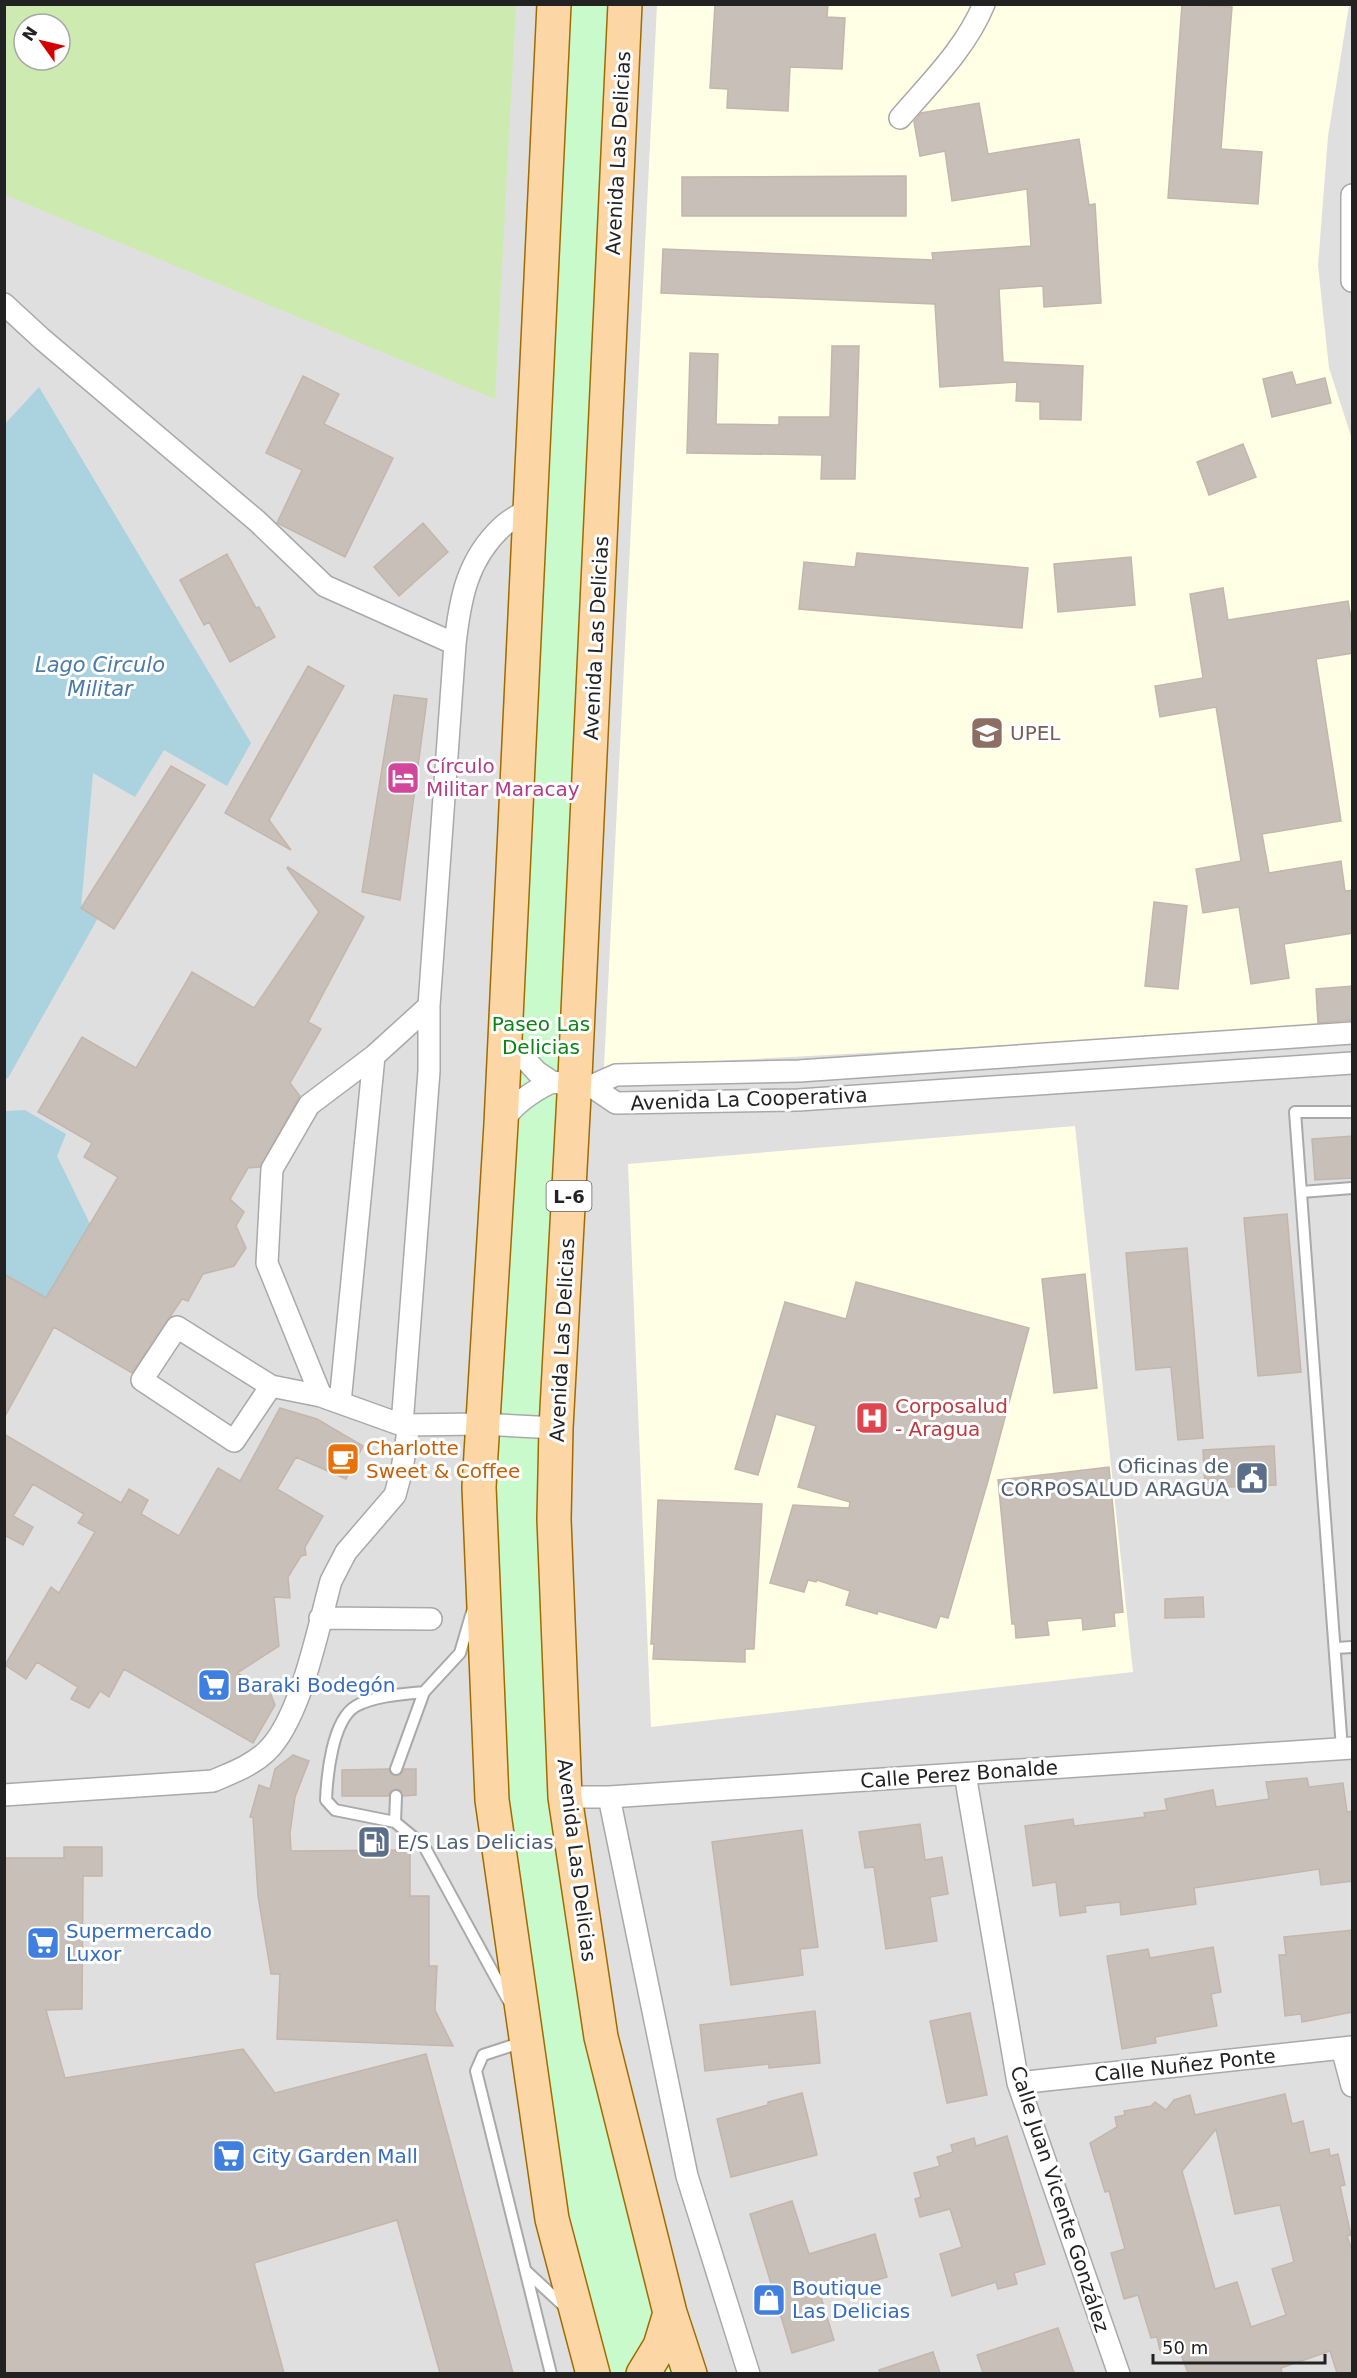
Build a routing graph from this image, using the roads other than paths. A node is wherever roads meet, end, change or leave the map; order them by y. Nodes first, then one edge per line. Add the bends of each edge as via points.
1 (554, 4) edge
2 (625, 4) edge
3 (984, 4) edge
4 (900, 118) dead end
5 (1353, 195) edge
6 (1352, 200) edge
7 (1353, 281) edge
8 (4, 304) edge
9 (530, 508) junction
10 (455, 644) junction
11 (429, 1006) junction
12 (1353, 1033) edge
13 (504, 1036) junction
14 (374, 1056) junction
15 (1353, 1063) edge
16 (573, 1084) junction
17 (1353, 1112) edge
18 (501, 1124) junction
19 (1353, 1188) edge
20 (1301, 1192) junction
21 (271, 1386) junction
22 (331, 1399) junction
23 (482, 1424) junction
24 (405, 1425) junction
25 (556, 1428) junction
26 (483, 1575) junction
27 (320, 1618) junction
28 (431, 1619) dead end
29 (1353, 1647) edge
30 (1336, 1648) junction
31 (424, 1692) junction
32 (1347, 1748) edge
33 (396, 1769) dead end
34 (965, 1774) junction
35 (4, 1795) edge
36 (396, 1796) dead end
37 (565, 1797) junction
38 (609, 1797) junction
39 (395, 1822) junction
40 (526, 2035) junction
41 (1347, 2047) edge
42 (1018, 2083) junction
43 (1353, 2086) edge
44 (526, 2271) junction
45 (670, 2313) junction
46 (578, 2320) junction
47 (551, 2373) edge
48 (593, 2373) edge
49 (643, 2373) edge
50 (690, 2373) edge
51 (749, 2373) edge
52 (1119, 2373) edge

1 - 9 main road
2 - 16 main road, Avenida Las Delicias / L-6
3 - 4 street via 954,55
5 - 6 street
6 - 7 street
8 - 10 street via 257,521 325,586
9 - 10 street via 502,527 475,560 460,600
9 - 13 main road
10 - 11 street
11 - 14 street
11 - 24 street via 429,1071
12 - 16 street, Avenida La Cooperativa via 799,1071 616,1075
13 - 16 street via 537,1072
13 - 18 main road
14 - 22 street
14 - 22 street via 309,1105 272,1169 267,1263
15 - 16 street, Avenida La Cooperativa via 798,1100 615,1103
16 - 18 street via 536,1089 510,1109
16 - 25 main road, Avenida Las Delicias / L-6
17 - 20 lane via 1295,1112
18 - 23 main road
19 - 20 lane
20 - 30 lane
21 - 21 street via 177,1327 142,1380 234,1441
21 - 22 street
22 - 24 street
23 - 24 street
23 - 25 street
23 - 26 main road via 479,1487
24 - 27 street via 402,1469 395,1495 339,1563
25 - 37 main road, Avenida Las Delicias / L-6 via 554,1519
26 - 31 lane via 460,1653
26 - 40 main road via 492,1800
27 - 28 street
27 - 35 street via 295,1707 284,1729 266,1752 245,1767 213,1781
29 - 30 lane
30 - 32 lane
31 - 33 lane
31 - 39 lane via 355,1706 342,1721 328,1767 326,1800 335,1810
32 - 34 street, Calle Perez Bonalde
34 - 38 street, Calle Perez Bonalde
34 - 42 street, Calle Juan Vicente González
36 - 39 lane
37 - 38 street, Calle Perez Bonalde
37 - 45 main road, Avenida Las Delicias / L-6 via 601,2037
38 - 51 street via 687,2176
39 - 40 lane via 424,1846
40 - 44 lane via 483,2055 476,2072
40 - 46 main road via 552,2219
41 - 42 street, Calle Nuñez Ponte
41 - 43 street
42 - 52 street, Calle Juan Vicente González
44 - 46 lane
44 - 47 lane
45 - 49 main road via 660,2346
45 - 50 main road, Avenida Las Delicias / L-6
46 - 48 main road

